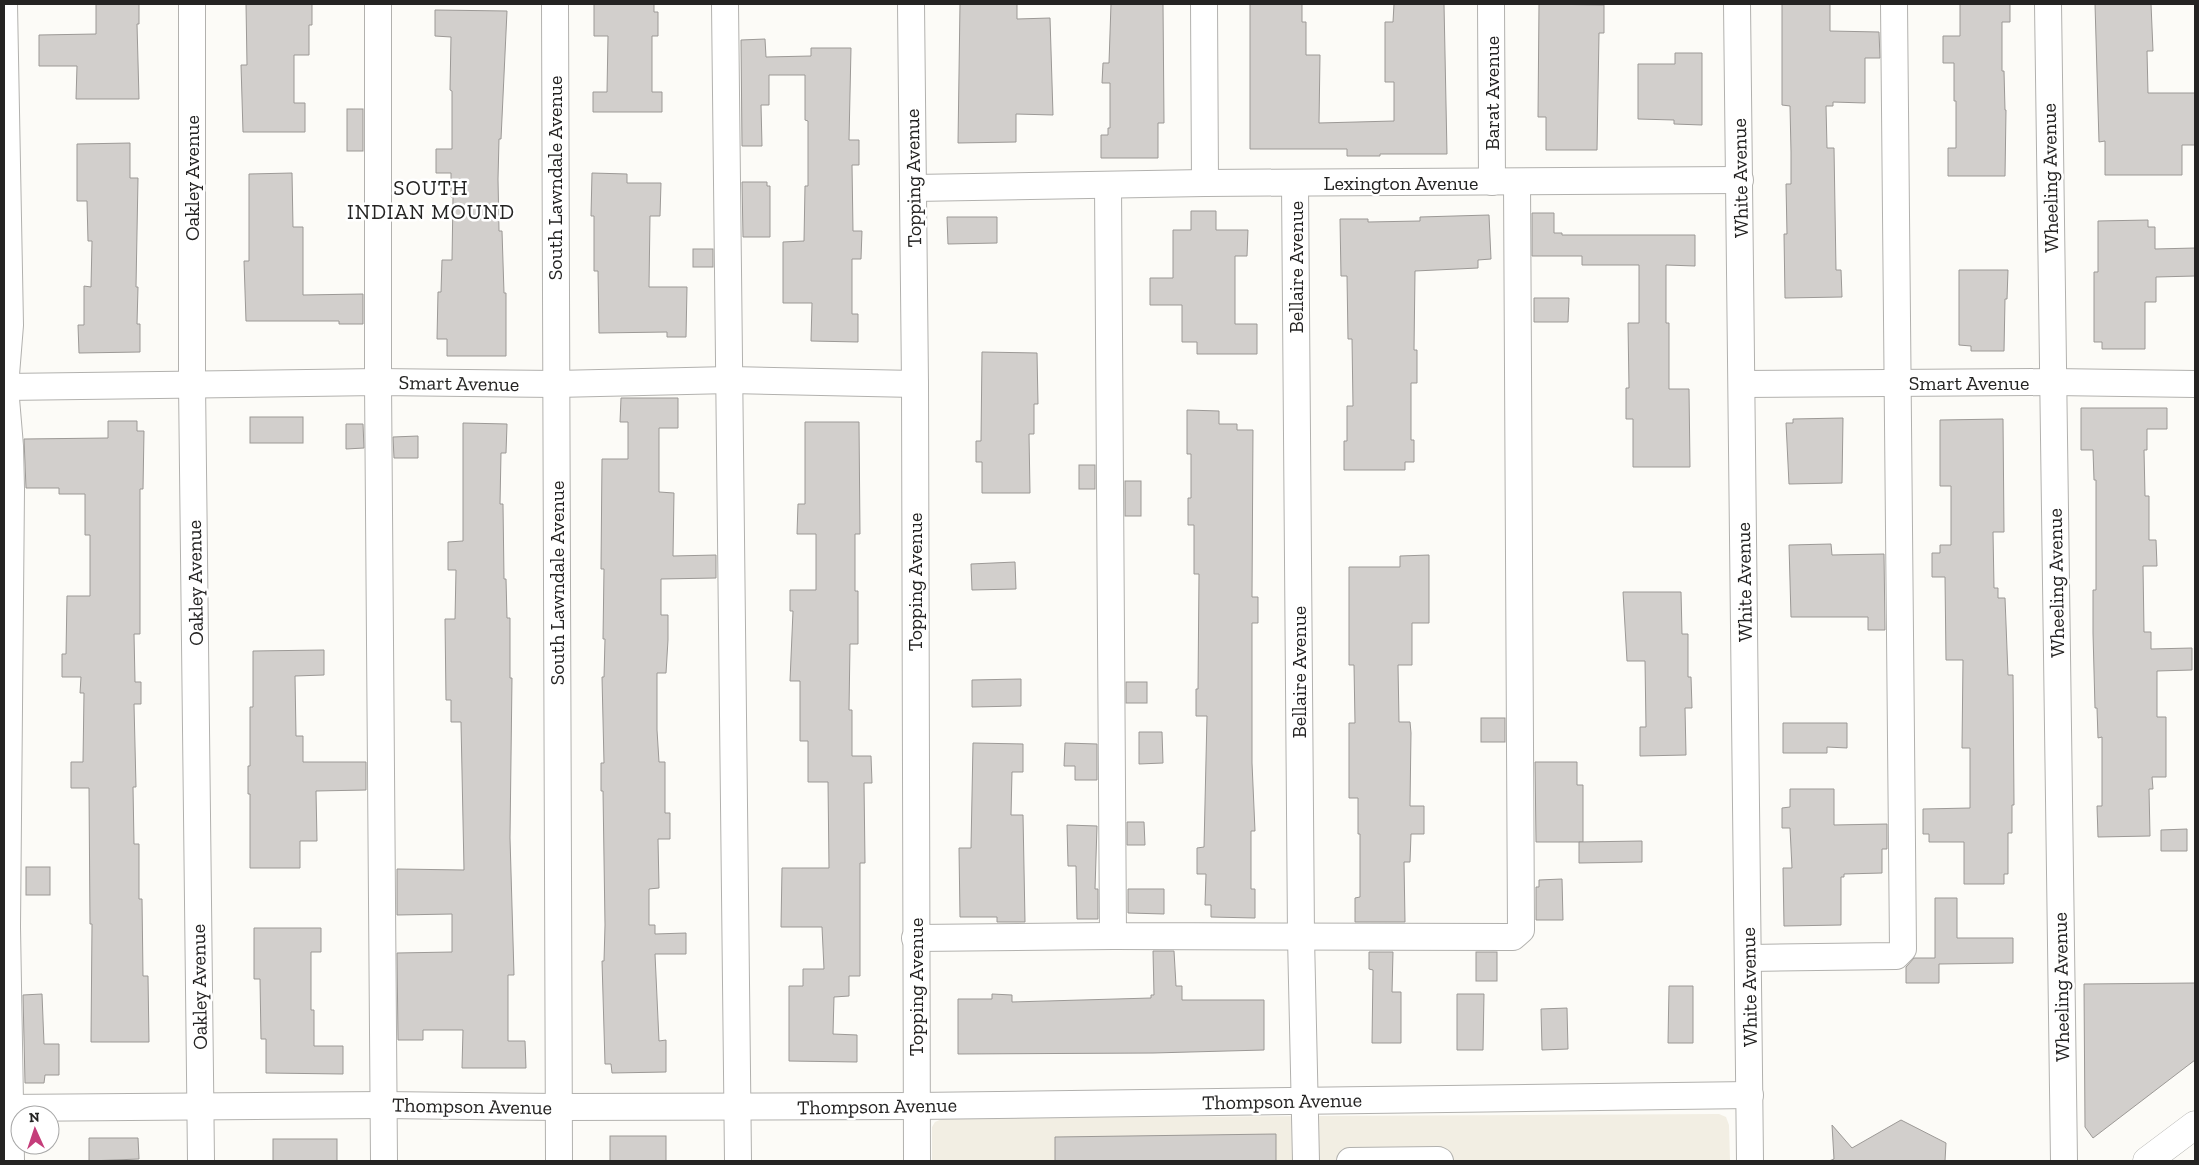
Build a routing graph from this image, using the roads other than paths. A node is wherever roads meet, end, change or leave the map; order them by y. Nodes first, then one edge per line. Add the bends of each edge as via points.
1 (4, 4) edge
2 (192, 4) edge
3 (378, 4) edge
4 (555, 4) edge
5 (725, 4) edge
6 (911, 4) edge
7 (1204, 4) edge
8 (1491, 4) edge
9 (1737, 4) edge
10 (1894, 4) edge
11 (2048, 4) edge
12 (1740, 180) junction
13 (1505, 182) junction
14 (1205, 183) junction
15 (1295, 183) junction
16 (1108, 185) junction
17 (913, 188) junction
18 (730, 380) junction
19 (378, 382) junction
20 (2053, 382) junction
21 (192, 383) junction
22 (1896, 383) junction
23 (556, 384) junction
24 (915, 384) junction
25 (1742, 384) junction
26 (2195, 384) edge
27 (4, 387) edge
28 (1113, 936) junction
29 (1301, 937) junction
30 (916, 938) junction
31 (1748, 958) junction
32 (1750, 1095) junction
33 (1304, 1101) junction
34 (384, 1105) junction
35 (916, 1106) junction
36 (201, 1107) junction
37 (559, 1107) junction
38 (7, 1108) edge
39 (738, 1108) junction
40 (2195, 1125) edge
41 (11, 1161) edge
42 (201, 1161) edge
43 (384, 1161) edge
44 (559, 1161) edge
45 (738, 1161) edge
46 (917, 1161) edge
47 (1306, 1161) edge
48 (1350, 1161) edge
49 (1440, 1161) edge
50 (1750, 1161) edge
51 (2064, 1161) edge
52 (2147, 1161) edge

1 - 27 street via 10,325
2 - 21 street, Oakley Avenue
3 - 19 street
4 - 23 street, South Lawndale Avenue
5 - 18 street
6 - 17 street, Topping Avenue
7 - 14 street
8 - 13 street, Barat Avenue
9 - 12 street, White Avenue
10 - 22 street
11 - 20 street, Wheeling Avenue
12 - 13 street, Lexington Avenue
12 - 25 street, White Avenue
13 - 15 street, Lexington Avenue
13 - 29 street, Barat Avenue via 1521,930 1513,937
14 - 15 street, Lexington Avenue
14 - 16 street, Lexington Avenue
15 - 29 street, Bellaire Avenue
16 - 17 street, Lexington Avenue
16 - 28 street
17 - 24 street, Topping Avenue
18 - 23 street, Smart Avenue
18 - 24 street, Smart Avenue
18 - 39 street
19 - 21 street, Smart Avenue
19 - 23 street, Smart Avenue
19 - 34 street
20 - 22 street, Smart Avenue
20 - 26 street, Smart Avenue
20 - 51 street, Wheeling Avenue
21 - 27 street, Smart Avenue
21 - 36 street, Oakley Avenue
22 - 25 street, Smart Avenue
22 - 31 street via 1903,949 1896,956
23 - 37 street, South Lawndale Avenue
24 - 30 street, Topping Avenue
25 - 31 street, White Avenue
27 - 38 street via 10,446
28 - 29 street, Barat Avenue
28 - 30 street, Barat Avenue
29 - 33 street, Bellaire Avenue
30 - 35 street, Topping Avenue
31 - 32 street, White Avenue
32 - 33 street, Thompson Avenue
32 - 50 street, White Avenue
33 - 35 street, Thompson Avenue
33 - 47 street, Bellaire Avenue
34 - 36 street, Thompson Avenue
34 - 37 street, Thompson Avenue
34 - 43 street
35 - 39 street, Thompson Avenue
35 - 46 street, Topping Avenue
36 - 38 street, Thompson Avenue
36 - 42 street, Oakley Avenue
37 - 39 street, Thompson Avenue
37 - 44 street, South Lawndale Avenue
38 - 41 street
39 - 45 street
40 - 52 main road
48 - 49 street

